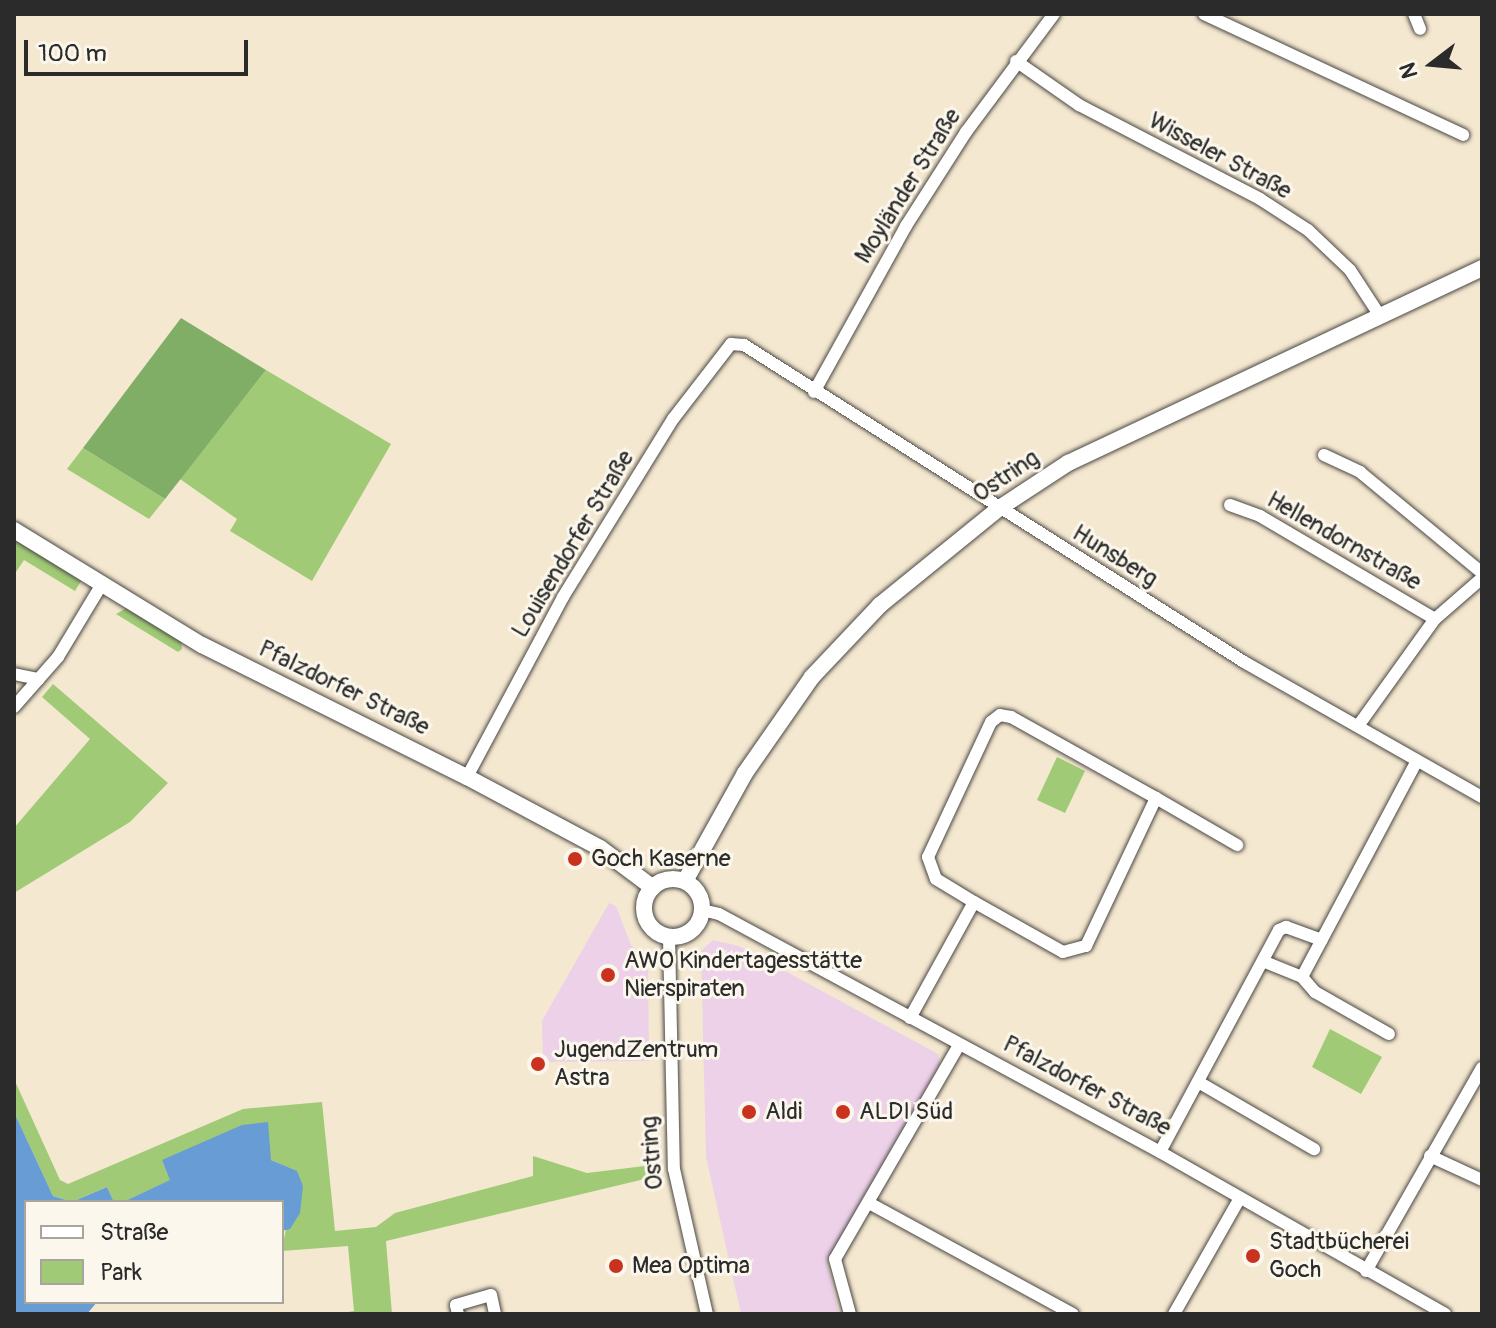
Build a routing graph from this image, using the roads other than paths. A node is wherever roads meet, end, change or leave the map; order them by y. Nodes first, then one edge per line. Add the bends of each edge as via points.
1 (1054, 14) edge
2 (1204, 14) edge
3 (1414, 14) edge
4 (1420, 29) dead end
5 (1016, 61) junction
6 (1463, 135) dead end
7 (1482, 268) edge
8 (1380, 316) junction
9 (731, 344) joint
10 (814, 392) junction
11 (1324, 455) dead end
12 (1230, 505) dead end
13 (998, 509) junction
14 (14, 530) edge
15 (1482, 575) edge
16 (102, 584) junction
17 (1435, 619) junction
18 (14, 674) edge
19 (38, 679) junction
20 (14, 707) edge
21 (1358, 726) junction
22 (1417, 761) junction
23 (467, 777) junction
24 (1482, 797) edge
25 (1156, 798) junction
26 (1237, 845) dead end
27 (685, 881) junction
28 (653, 888) junction
29 (974, 902) junction
30 (702, 910) junction
31 (669, 937) junction
32 (1322, 940) junction
33 (1265, 962) junction
34 (1302, 977) junction
35 (910, 1018) junction
36 (1389, 1034) dead end
37 (959, 1045) junction
38 (1482, 1068) edge
39 (1200, 1083) junction
40 (1314, 1149) dead end
41 (1160, 1152) junction
42 (1430, 1156) junction
43 (1482, 1180) edge
44 (1240, 1198) junction
45 (869, 1203) junction
46 (1366, 1271) junction
47 (458, 1314) edge
48 (495, 1314) edge
49 (707, 1314) edge
50 (850, 1314) edge
51 (1073, 1314) edge
52 (1174, 1314) edge
53 (1445, 1314) edge

1 - 5 street, Moyländer Straße
2 - 6 street
3 - 4 street
5 - 8 street, Wisseler Straße via 1079,105 1260,199 1308,230 1350,270
5 - 10 street, Moyländer Straße via 906,226
7 - 8 street, Ostring
8 - 13 street, Ostring via 1068,463
9 - 10 street, Hunsberg via 744,345
9 - 23 street, Louisendorfer Straße via 673,419 563,597
10 - 13 street, Hunsberg
11 - 15 street, Hellendornstraße via 1360,472
12 - 17 street, Hellendornstraße via 1260,516
13 - 21 street, Hunsberg
13 - 27 street, Ostring via 880,605 812,677 745,773
14 - 16 street, Pfalzdorfer Straße
15 - 17 street, Hellendornstraße
16 - 19 street
16 - 23 street, Pfalzdorfer Straße via 202,645
17 - 21 street, Hellendornstraße
18 - 19 street
19 - 20 street
21 - 22 street, Hunsberg
22 - 24 street, Hunsberg
22 - 32 street
23 - 28 street, Pfalzdorfer Straße via 600,848
25 - 26 street
25 - 29 street via 1086,946 1063,952
25 - 29 street via 1000,715 991,722 928,857 936,879
27 - 28 street via 671,879
27 - 30 street via 701,898
28 - 31 street via 645,913 649,924
29 - 35 street
30 - 31 street via 697,925 685,935
30 - 35 street, Pfalzdorfer Straße via 719,914
31 - 49 street, Ostring via 674,1169
32 - 33 street via 1286,927
32 - 34 street
33 - 34 street
33 - 39 street
34 - 36 street via 1315,992
35 - 37 street, Pfalzdorfer Straße
37 - 41 street, Pfalzdorfer Straße
37 - 45 street
38 - 42 street
39 - 40 street
39 - 41 street
41 - 44 street, Pfalzdorfer Straße
42 - 43 street
42 - 46 street
44 - 46 street, Pfalzdorfer Straße
44 - 52 street
45 - 50 street via 835,1259
45 - 51 street
46 - 53 street, Pfalzdorfer Straße
47 - 48 street via 456,1305 491,1295

